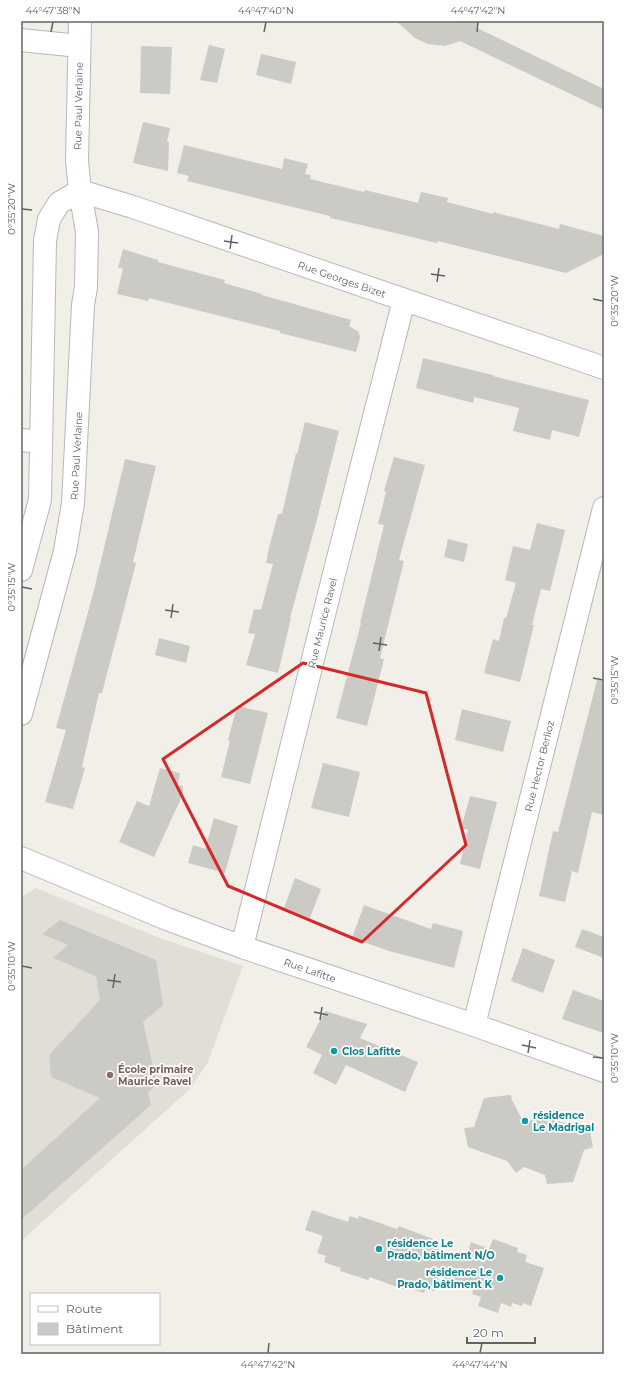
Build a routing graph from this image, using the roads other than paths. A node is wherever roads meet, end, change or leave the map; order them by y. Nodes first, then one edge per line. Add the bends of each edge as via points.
1 (80, 21) edge
2 (21, 40) edge
3 (79, 46) junction
4 (80, 191) junction
5 (404, 300) junction
6 (604, 368) edge
7 (31, 441) edge
8 (604, 508) edge
9 (21, 570) edge
10 (21, 714) edge
11 (21, 858) edge
12 (242, 947) junction
13 (474, 1025) junction
14 (604, 1071) edge

1 - 3 street, Rue Paul Verlaine
2 - 3 street
3 - 4 street, Rue Paul Verlaine via 77,161
4 - 5 street, Rue Georges Bizet
4 - 7 street via 59,203 49,219 45,241
4 - 10 street, Rue Paul Verlaine via 87,232 86,280 73,503 65,551
5 - 6 street, Rue Georges Bizet
5 - 12 street, Rue Maurice Ravel
7 - 9 street via 40,500
8 - 13 street, Rue Hector Berlioz
11 - 12 street, Rue Lafitte via 167,919
12 - 13 street, Rue Lafitte
13 - 14 street, Rue Lafitte

